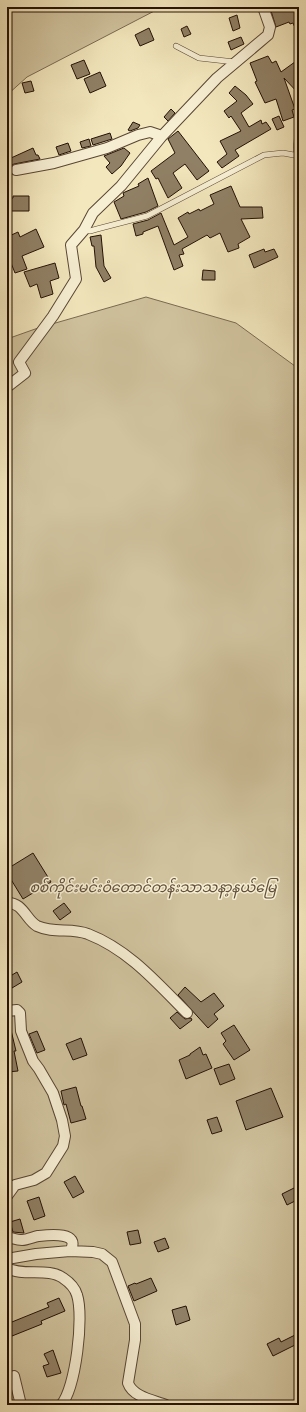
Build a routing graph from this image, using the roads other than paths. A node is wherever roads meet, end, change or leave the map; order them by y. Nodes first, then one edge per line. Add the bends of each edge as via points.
1 (263, 7) edge
2 (176, 46) dead end
3 (236, 62) junction
4 (299, 115) edge
5 (162, 136) junction
6 (298, 156) edge
7 (16, 170) dead end
8 (84, 230) junction
9 (7, 388) edge
10 (8, 902) edge
11 (7, 1011) edge
12 (187, 1013) dead end
13 (7, 1196) edge
14 (7, 1236) edge
15 (70, 1251) junction
16 (7, 1260) edge
17 (7, 1268) edge
18 (14, 1376) dead end
19 (21, 1405) edge
20 (61, 1405) edge
21 (166, 1405) edge

1 - 3 street via 270,27 268,36
2 - 3 lane via 198,58
3 - 5 street via 217,78
4 - 6 lane via 296,150
5 - 7 street via 150,132 107,148 54,163
5 - 8 street via 121,186 93,213
6 - 8 lane via 264,155 147,216
8 - 9 street via 72,245 76,279 19,362 25,373
10 - 12 street via 17,905 36,925 52,930 86,933 118,949 154,979
11 - 13 street via 17,1010 20,1013 21,1031 33,1061 53,1093 65,1136 63,1146 46,1173 34,1180 15,1185
14 - 15 street via 23,1240 37,1236 66,1236 72,1241
15 - 16 street
15 - 21 street via 102,1254 112,1262 135,1324 128,1383 130,1389
17 - 20 street via 15,1271 56,1274 67,1282 76,1294 79,1316 76,1358 67,1398
18 - 19 street

